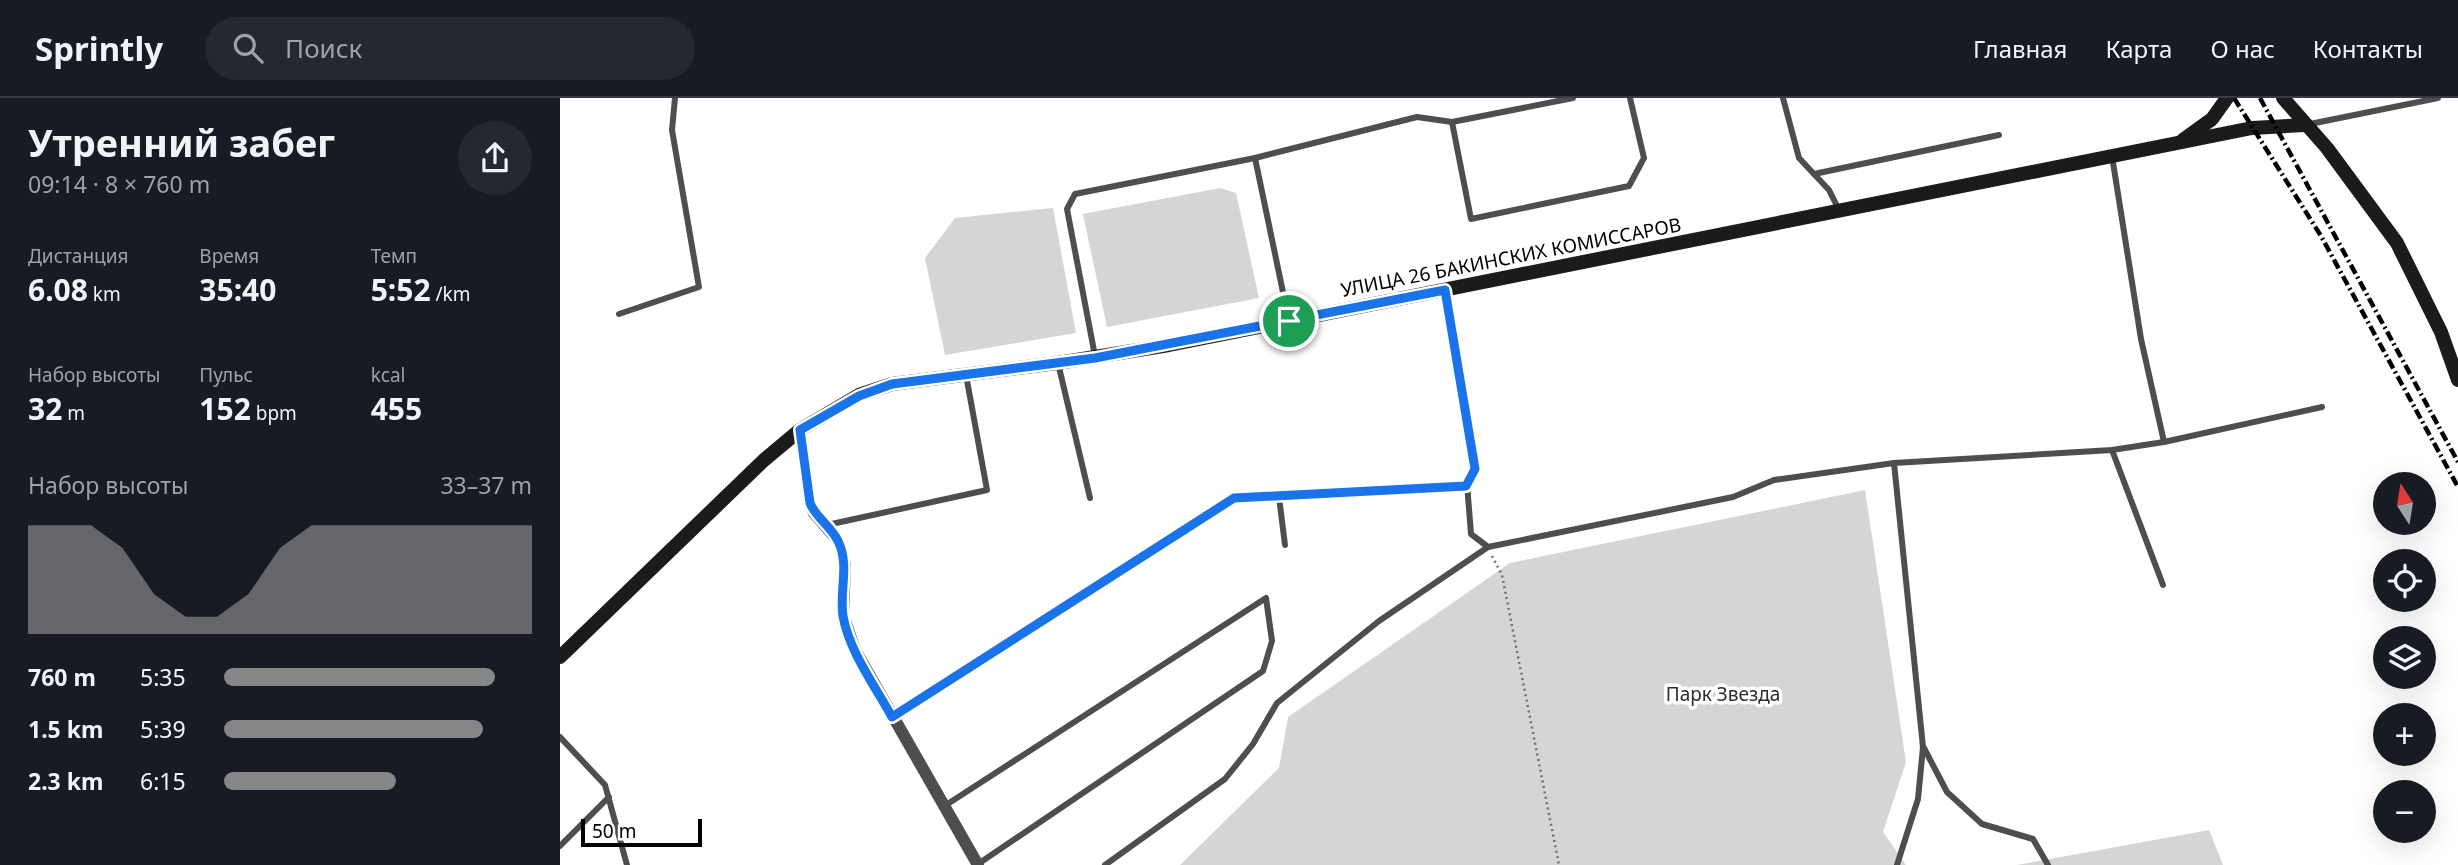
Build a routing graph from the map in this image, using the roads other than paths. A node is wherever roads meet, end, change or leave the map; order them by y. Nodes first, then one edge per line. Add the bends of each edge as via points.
1 (675, 98) edge
2 (1573, 98) edge
3 (1630, 98) edge
4 (1783, 98) edge
5 (2227, 98) edge
6 (2283, 98) edge
7 (2438, 98) edge
8 (1452, 122) junction
9 (2304, 125) junction
10 (1999, 135) dead end
11 (2179, 144) junction
12 (2112, 156) junction
13 (1255, 158) junction
14 (1814, 174) junction
15 (1840, 212) junction
16 (1445, 290) junction
17 (619, 314) dead end
18 (1289, 321) junction
19 (1095, 358) junction
20 (1058, 363) junction
21 (966, 375) junction
22 (2458, 380) edge
23 (2322, 407) dead end
24 (800, 430) junction
25 (2164, 442) junction
26 (2112, 450) junction
27 (1894, 463) junction
28 (1466, 486) junction
29 (1279, 497) junction
30 (1090, 498) dead end
31 (827, 525) junction
32 (1285, 545) dead end
33 (1488, 547) junction
34 (2163, 585) dead end
35 (560, 657) edge
36 (892, 717) junction
37 (560, 737) edge
38 (1923, 747) junction
39 (609, 797) junction
40 (946, 805) junction
41 (560, 846) edge
42 (978, 864) edge
43 (627, 865) edge
44 (1105, 865) edge
45 (1897, 865) edge
46 (2048, 865) edge

1 - 17 lane via 672,130 699,287
2 - 8 lane
3 - 8 lane via 1644,158 1629,186 1471,219
4 - 14 lane via 1799,158
5 - 11 main road via 2213,119
6 - 9 main road
7 - 9 lane, УЛИЦА 26 БАКИНСКИХ КОМИССАРОВ
8 - 13 lane via 1417,117
9 - 11 main road, УЛИЦА 26 БАКИНСКИХ КОМИССАРОВ via 2252,128
9 - 22 main road via 2327,148 2397,243 2441,332
10 - 14 lane
11 - 12 main road, УЛИЦА 26 БАКИНСКИХ КОМИССАРОВ
12 - 15 main road, УЛИЦА 26 БАКИНСКИХ КОМИССАРОВ
12 - 25 lane via 2141,339
13 - 18 lane
13 - 19 lane via 1075,194 1067,209
14 - 15 lane
15 - 16 main road, УЛИЦА 26 БАКИНСКИХ КОМИССАРОВ
16 - 18 main road, УЛИЦА 26 БАКИНСКИХ КОМИССАРОВ
16 - 28 lane via 1475,469
18 - 19 main road, УЛИЦА 26 БАКИНСКИХ КОМИССАРОВ
19 - 20 main road, УЛИЦА 26 БАКИНСКИХ КОМИССАРОВ
20 - 21 main road, УЛИЦА 26 БАКИНСКИХ КОМИССАРОВ
20 - 30 lane
21 - 24 main road, УЛИЦА 26 БАКИНСКИХ КОМИССАРОВ via 892,384 859,396
21 - 31 lane via 987,490
23 - 25 lane
24 - 31 street via 810,503
24 - 35 main road, УЛИЦА 26 БАКИНСКИХ КОМИССАРОВ
25 - 26 lane
26 - 27 lane
26 - 34 lane
27 - 33 lane via 1774,480 1733,497
27 - 38 lane
28 - 29 lane
28 - 33 lane via 1472,534
29 - 32 lane
29 - 36 lane via 1234,498
31 - 36 street via 839,542 845,565 843,615 855,650
33 - 44 lane via 1378,621 1277,703 1225,779
36 - 40 street
37 - 39 lane via 605,785
38 - 45 lane via 1918,799
38 - 46 lane via 1947,792 1982,824 2034,839
39 - 41 lane
39 - 43 lane
40 - 42 street
40 - 42 lane via 1266,598 1272,641 1263,671

